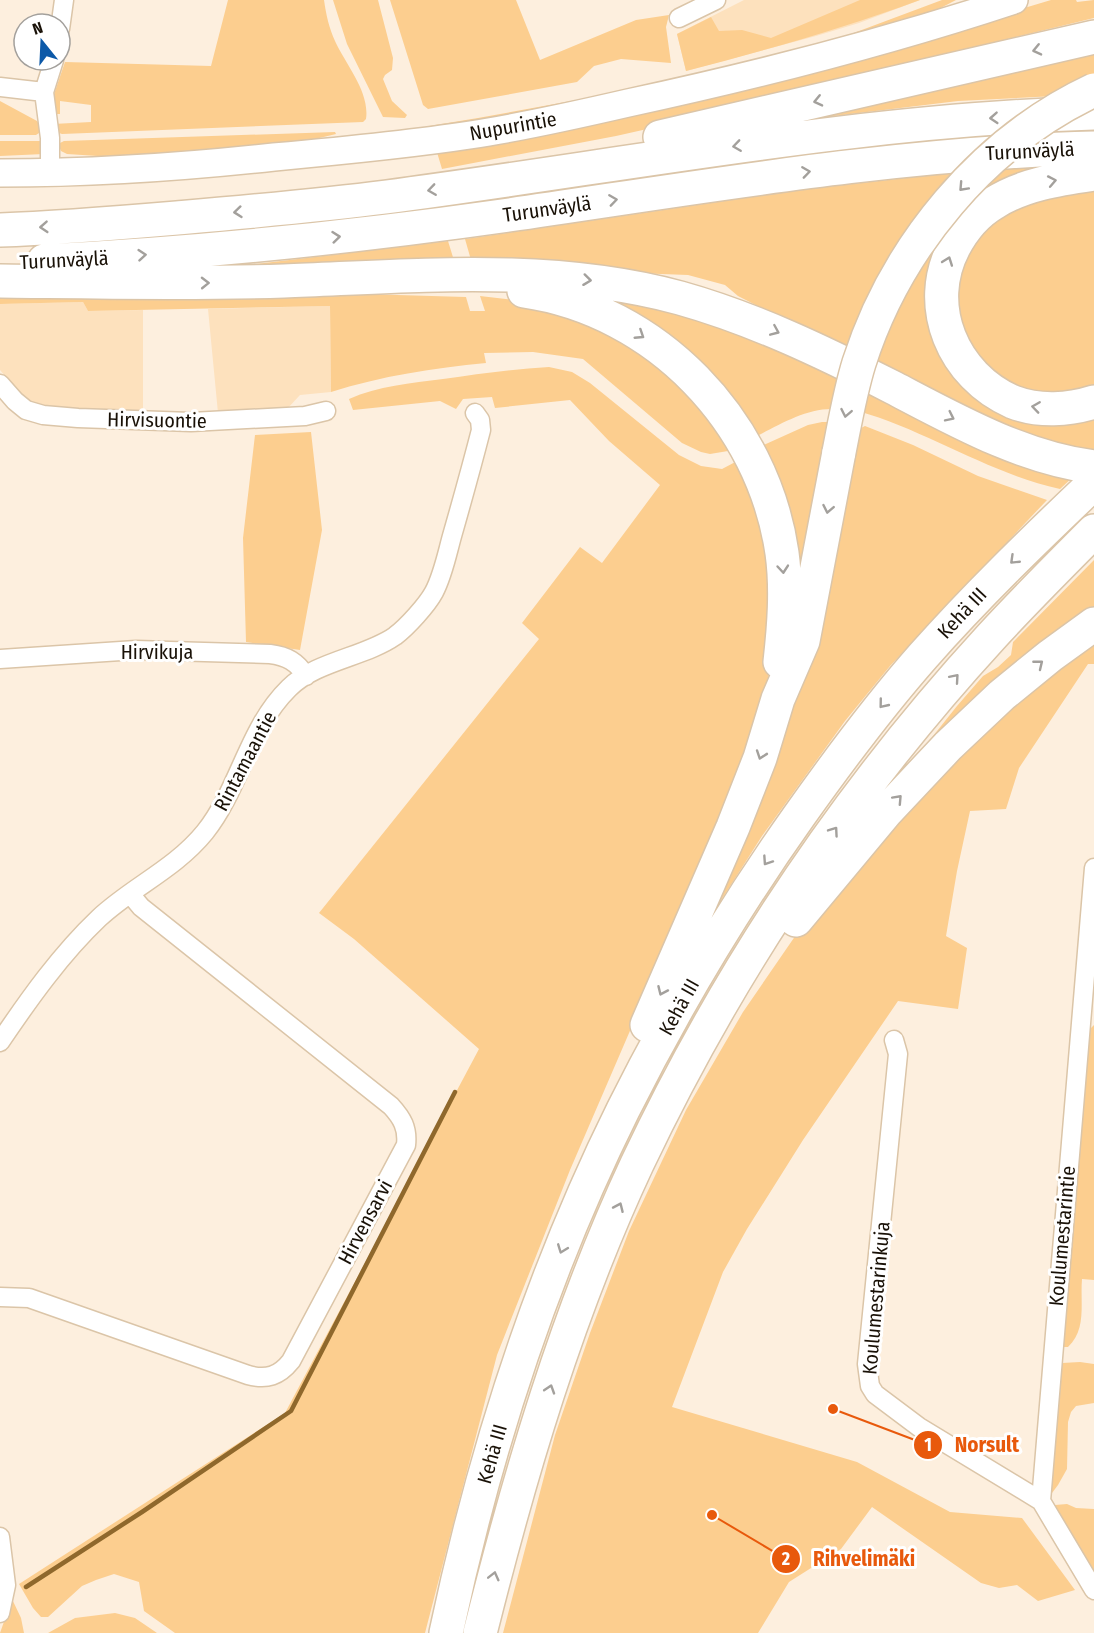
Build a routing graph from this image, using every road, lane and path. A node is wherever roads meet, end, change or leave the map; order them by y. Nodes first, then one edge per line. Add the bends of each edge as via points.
1 (716, 0) edge
2 (1014, 0) edge
3 (679, 18) dead end
4 (1094, 36) edge
5 (50, 72) edge
6 (0, 87) edge
7 (1094, 90) edge
8 (44, 92) junction
9 (1094, 113) edge
10 (1094, 148) edge
11 (0, 173) edge
12 (50, 173) junction
13 (1094, 174) edge
14 (490, 182) junction
15 (0, 230) edge
16 (0, 264) edge
17 (403, 277) junction
18 (0, 281) edge
19 (0, 384) edge
20 (1094, 402) edge
21 (326, 411) dead end
22 (475, 413) dead end
23 (1094, 467) edge
24 (1094, 483) edge
25 (1094, 531) edge
26 (1094, 624) edge
27 (0, 659) edge
28 (306, 676) junction
29 (778, 699) junction
30 (1094, 868) edge
31 (131, 895) junction
32 (894, 1040) dead end
33 (0, 1042) edge
34 (672, 1095) junction
35 (592, 1176) junction
36 (0, 1297) edge
37 (1041, 1501) junction
38 (0, 1536) edge
39 (1094, 1590) edge
40 (0, 1613) edge
41 (446, 1633) edge
42 (480, 1633) edge

1 - 3 street
2 - 12 main road, Nupurintie via 780,68 471,135 200,165
4 -> 14 highway via 574,156
5 - 8 street
6 - 8 street
7 -> 29 highway, bridge via 1036,123 967,182 925,232 894,283 871,332 848,404 803,641
8 - 12 street
9 -> 14 highway, Turunväylä via 838,133
16 -> 10 highway, Turunväylä via 250,247 830,168 1036,149
11 - 12 main road, Nupurintie
20 -> 13 highway via 1057,409 1034,407 1015,402 980,381 967,368 950,339 944,323 941,289 957,241 993,203 1046,182
14 -> 15 highway, Turunväylä via 235,213
18 -> 17 highway via 179,283
17 -> 23 highway via 530,275 625,285 679,298 733,315 822,352 1003,441
17 -> 29 highway via 447,286 532,292 598,313 627,326 670,357 712,396 732,423 771,502 782,553 785,611
19 - 21 street, Hirvisuontie via 26,410 67,417 191,422 305,416
22 - 28 street, Rintamaantie via 481,430 434,593 394,636
24 -> 35 highway, Kehä III via 996,577 922,657 804,808 680,1003
34 -> 25 highway, Kehä III via 747,959 792,889 888,758 1022,603
34 -> 26 highway via 764,962 886,812 1002,695
27 - 28 street, Hirvikuja via 136,650 270,654 284,656 299,665
28 - 31 street, Rintamaantie via 290,687 265,719 232,789 205,832 165,870
29 -> 35 highway via 733,827 611,1107
30 - 37 street, Koulumestarintie
31 - 33 street, Rintamaantie via 100,917 78,940
31 - 36 street, Hirvensarvi via 141,907 391,1106 402,1118 406,1145 291,1361 269,1377 248,1376 29,1298
32 - 37 street, Koulumestarinkuja via 898,1054 867,1364 870,1386 919,1427
42 -> 34 highway, Kehä III via 530,1449 570,1329 633,1175
35 -> 41 highway, Kehä III via 535,1318 496,1436
37 - 39 street
38 - 40 street via 6,1585

